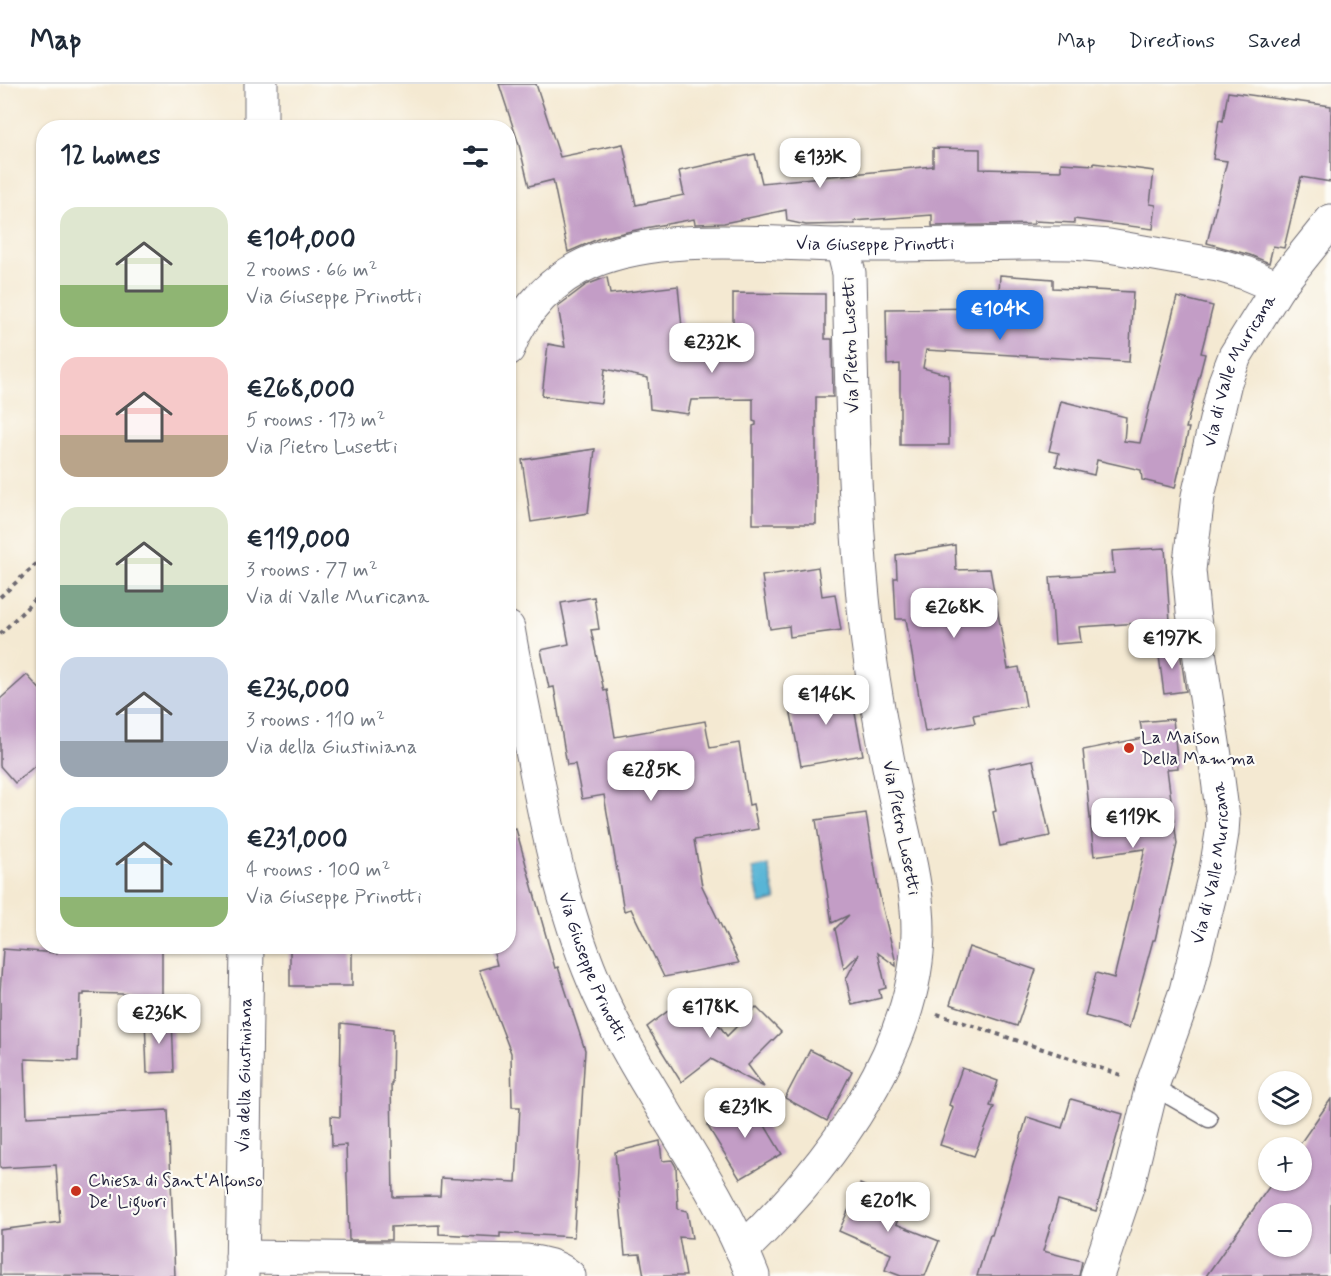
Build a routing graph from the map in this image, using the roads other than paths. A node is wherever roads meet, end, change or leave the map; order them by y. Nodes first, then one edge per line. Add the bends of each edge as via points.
1 (261, 84) edge
2 (261, 120) edge
3 (1331, 220) edge
4 (842, 245) junction
5 (1278, 287) junction
6 (516, 334) edge
7 (516, 669) edge
8 (247, 954) edge
9 (1152, 1086) junction
10 (1209, 1119) dead end
11 (748, 1263) edge
12 (242, 1266) edge
13 (569, 1276) edge
14 (1097, 1276) edge

1 - 2 street
3 - 5 street, Via di Valle Muricana
4 - 5 street, Via Giuseppe Prinotti via 1092,244 1233,269
4 - 6 street, Via Giuseppe Prinotti via 690,243 634,248 576,270 542,297
4 - 11 street, Via Pietro Lusetti via 849,273 866,627 879,719 913,878 917,954 908,1004 884,1066 851,1122
5 - 9 street, Via di Valle Muricana via 1229,369 1195,509 1189,570 1191,594 1222,833 1186,992
7 - 11 street, Via Giuseppe Prinotti via 559,876 598,992 691,1153
8 - 12 street, Via della Giustiniana
9 - 10 lane
9 - 14 street, Via di Valle Muricana via 1128,1184
12 - 13 street via 526,1261 550,1265

